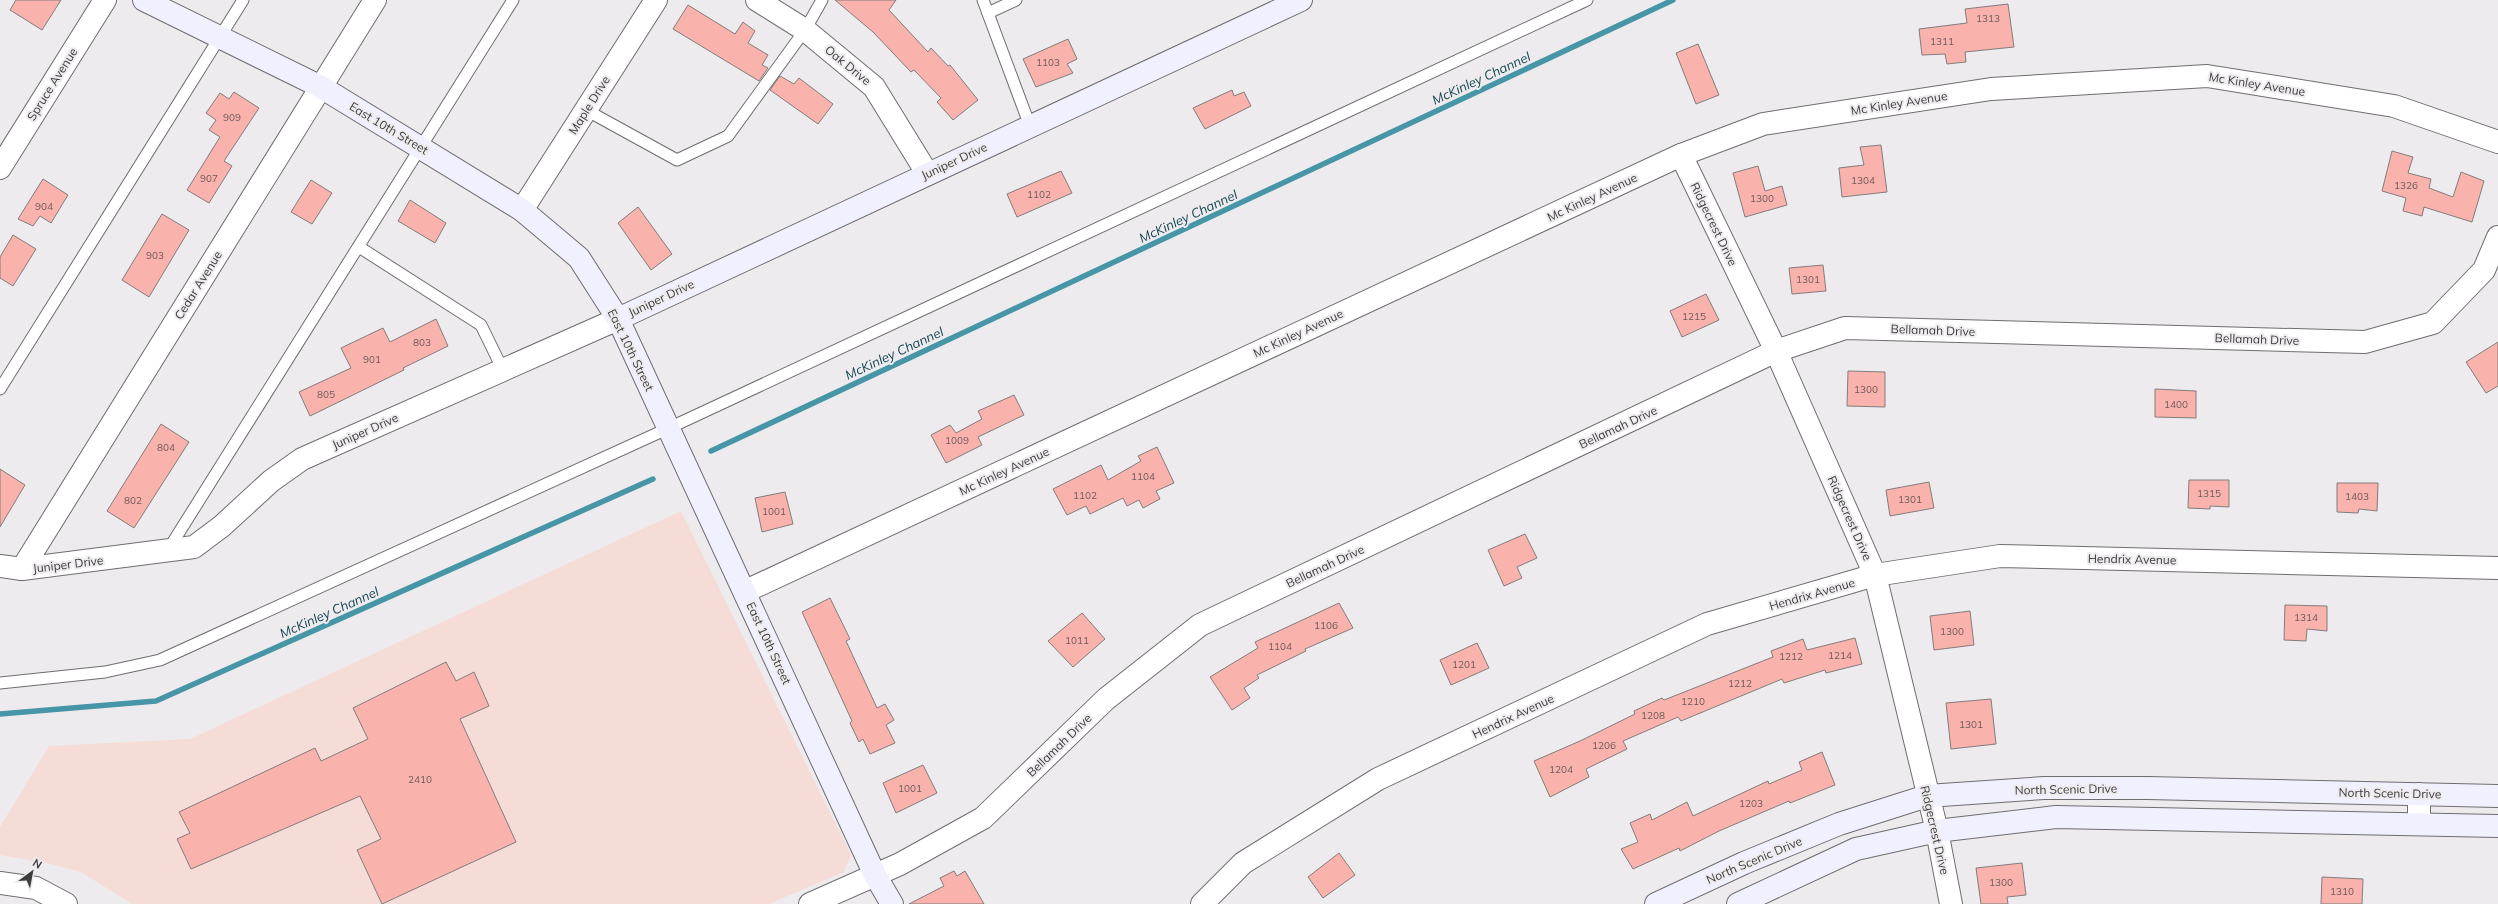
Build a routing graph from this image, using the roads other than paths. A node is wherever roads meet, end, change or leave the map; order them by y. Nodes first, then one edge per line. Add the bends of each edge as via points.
1 (105, 0) edge
2 (144, 0) edge
3 (243, 0) edge
4 (375, 0) edge
5 (512, 0) edge
6 (656, 0) edge
7 (757, 0) edge
8 (822, 0) edge
9 (983, 0) edge
10 (1016, 0) edge
11 (1301, 0) edge
12 (1587, 0) edge
13 (988, 13) junction
14 (805, 30) junction
15 (220, 37) junction
16 (321, 87) junction
17 (586, 110) junction
18 (1030, 126) junction
19 (2498, 142) edge
20 (421, 148) junction
21 (1681, 155) junction
22 (0, 168) edge
23 (927, 173) junction
24 (522, 210) junction
25 (2498, 238) edge
26 (359, 247) junction
27 (618, 319) junction
28 (1776, 352) junction
29 (503, 370) junction
30 (0, 389) edge
31 (669, 428) junction
32 (168, 551) junction
33 (0, 566) edge
34 (2498, 568) edge
35 (22, 569) junction
36 (1875, 575) junction
37 (746, 591) junction
38 (0, 683) edge
39 (2419, 794) junction
40 (1927, 796) junction
41 (2498, 796) edge
42 (2419, 824) junction
43 (2498, 826) edge
44 (1937, 831) junction
45 (875, 875) junction
46 (0, 883) edge
47 (66, 904) edge
48 (810, 904) edge
49 (892, 904) edge
50 (1202, 904) edge
51 (1656, 904) edge
52 (1738, 904) edge
53 (1951, 904) edge

1 - 22 street, Spruce Avenue
2 - 15 main road, East 10th Street
3 - 15 lane
4 - 16 street, Cedar Avenue
5 - 20 lane
6 - 17 street, Maple Drive
7 - 14 street, Oak Drive
8 - 14 lane
9 - 13 lane
10 - 13 lane
11 - 18 main road, Juniper Drive
12 - 31 lane
13 - 18 lane
14 - 17 lane via 728,136 677,160
14 - 23 street, Oak Drive via 874,87
15 - 16 main road, East 10th Street
15 - 30 lane
16 - 20 main road, East 10th Street
16 - 35 street, Cedar Avenue
17 - 24 street, Maple Drive
18 - 23 main road, Juniper Drive
19 - 21 street, Mc Kinley Avenue via 2394,106 2207,76 1991,88 1763,124
20 - 24 main road, East 10th Street
20 - 26 lane
21 - 28 street, Ridgecrest Drive
21 - 37 street, Mc Kinley Avenue
23 - 27 main road, Juniper Drive
24 - 27 main road, East 10th Street via 579,258
25 - 28 street, Bellamah Drive via 2484,270 2433,322 2365,342 1845,328
26 - 29 lane via 480,325
26 - 32 lane
27 - 29 street, Juniper Drive
27 - 31 main road, East 10th Street
28 - 36 street, Ridgecrest Drive
28 - 45 street, Bellamah Drive via 1200,625 1106,699 983,818
29 - 32 street, Juniper Drive via 302,459 271,481 222,526 194,547
31 - 37 main road, East 10th Street
31 - 38 lane via 160,660 105,672
32 - 35 street, Juniper Drive
33 - 35 street, Juniper Drive
34 - 36 street, Hendrix Avenue via 2000,556
36 - 40 street, Ridgecrest Drive
36 - 50 street, Hendrix Avenue via 1707,624 1378,779 1242,863
37 - 45 main road, East 10th Street
39 - 40 main road, North Scenic Drive via 2052,788
39 - 41 main road, North Scenic Drive
39 - 42 street
40 - 44 street, Ridgecrest Drive
40 - 51 main road, North Scenic Drive via 1839,824 1744,863
42 - 43 main road
42 - 44 main road via 2056,817
44 - 52 main road via 1856,849
44 - 53 street, Ridgecrest Drive
45 - 48 street, Bellamah Drive
45 - 49 main road, East 10th Street
46 - 47 street via 36,888

